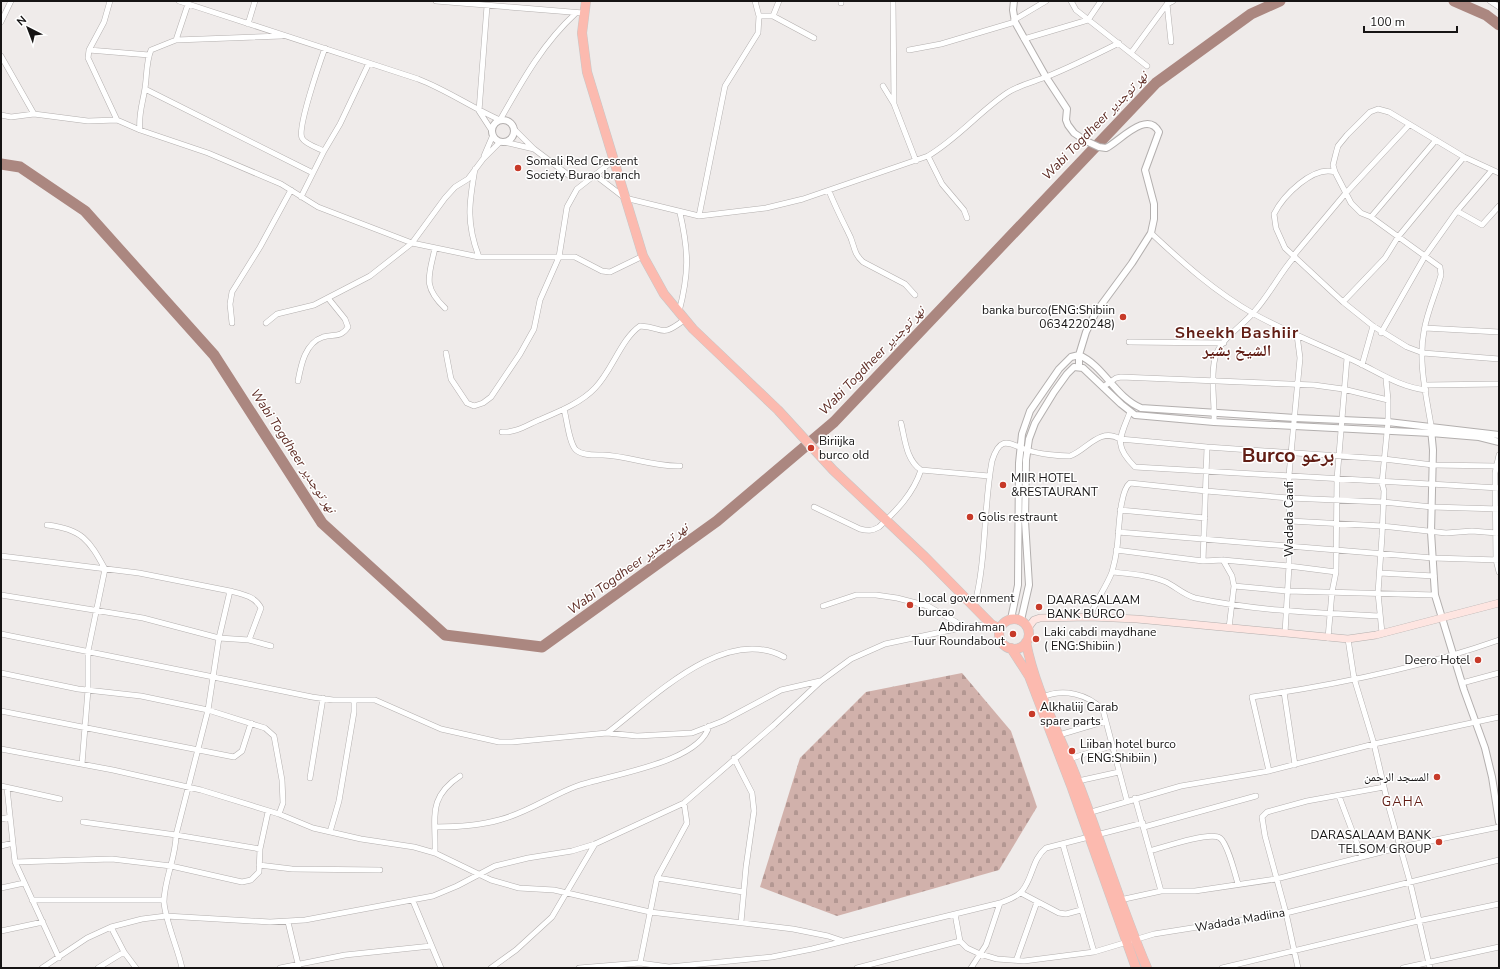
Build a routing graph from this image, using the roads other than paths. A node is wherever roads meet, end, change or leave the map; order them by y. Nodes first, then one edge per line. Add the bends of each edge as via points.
1 (11, 1) edge
2 (110, 1) edge
3 (179, 1) edge
4 (255, 1) edge
5 (436, 1) edge
6 (586, 1) edge
7 (755, 1) edge
8 (779, 1) edge
9 (893, 1) edge
10 (1014, 1) edge
11 (1046, 1) edge
12 (1070, 1) edge
13 (1101, 1) edge
14 (1173, 1) edge
15 (1490, 1) edge
16 (1167, 3) edge
17 (188, 4) junction
18 (487, 6) junction
19 (1499, 7) edge
20 (580, 13) junction
21 (759, 16) junction
22 (773, 16) junction
23 (1088, 20) junction
24 (1015, 21) junction
25 (1, 22) edge
26 (248, 24) junction
27 (286, 36) junction
28 (814, 38) dead end
29 (1024, 39) junction
30 (176, 40) junction
31 (1171, 42) dead end
32 (1119, 43) junction
33 (325, 48) junction
34 (89, 50) junction
35 (909, 50) dead end
36 (1131, 53) junction
37 (149, 55) junction
38 (1, 56) edge
39 (369, 63) junction
40 (1147, 66) dead end
41 (1046, 77) junction
42 (883, 86) dead end
43 (145, 89) junction
44 (894, 104) junction
45 (479, 111) junction
46 (34, 114) junction
47 (1, 115) edge
48 (117, 120) junction
49 (500, 120) junction
50 (1409, 125) junction
51 (514, 129) junction
52 (140, 130) junction
53 (492, 133) junction
54 (1436, 140) junction
55 (502, 142) junction
56 (534, 149) junction
57 (324, 151) junction
58 (928, 156) junction
59 (1464, 157) junction
60 (483, 159) junction
61 (614, 160) junction
62 (916, 161) junction
63 (476, 168) junction
64 (1492, 170) junction
65 (1334, 172) junction
66 (313, 173) junction
67 (1499, 173) edge
68 (595, 175) junction
69 (291, 190) junction
70 (830, 191) junction
71 (1345, 194) junction
72 (301, 197) junction
73 (624, 198) junction
74 (1499, 206) edge
75 (1457, 211) junction
76 (680, 213) junction
77 (700, 216) junction
78 (1371, 217) junction
79 (967, 218) dead end
80 (1151, 233) junction
81 (1398, 237) junction
82 (412, 243) junction
83 (435, 248) junction
84 (1294, 255) junction
85 (643, 256) junction
86 (1425, 256) junction
87 (479, 257) junction
88 (559, 257) junction
89 (914, 295) dead end
90 (328, 298) junction
91 (1343, 302) junction
92 (445, 308) dead end
93 (1253, 314) junction
94 (681, 316) junction
95 (232, 323) dead end
96 (266, 323) dead end
97 (1373, 326) junction
98 (1425, 328) junction
99 (1499, 332) edge
100 (1381, 333) junction
101 (1297, 335) junction
102 (1129, 342) dead end
103 (1224, 343) junction
104 (1423, 353) junction
105 (446, 354) dead end
106 (1080, 355) junction
107 (1347, 358) junction
108 (1499, 359) edge
109 (1362, 364) junction
110 (1079, 366) junction
111 (1386, 378) junction
112 (1213, 380) junction
113 (298, 381) dead end
114 (1109, 382) junction
115 (1298, 384) junction
116 (1499, 384) edge
117 (1103, 387) junction
118 (1426, 388) junction
119 (1343, 389) junction
120 (1388, 400) junction
121 (564, 409) junction
122 (1130, 412) junction
123 (1214, 412) junction
124 (1296, 418) junction
125 (1342, 420) junction
126 (1214, 422) junction
127 (1388, 422) junction
128 (901, 423) dead end
129 (1431, 425) junction
130 (1295, 427) junction
131 (1340, 429) junction
132 (502, 432) dead end
133 (1387, 432) junction
134 (1431, 433) junction
135 (1499, 435) edge
136 (1120, 439) junction
137 (1499, 442) edge
138 (1020, 446) junction
139 (1207, 447) junction
140 (1027, 450) junction
141 (1292, 453) junction
142 (1499, 455) edge
143 (1339, 456) junction
144 (1384, 459) junction
145 (1433, 465) junction
146 (680, 466) dead end
147 (1496, 466) junction
148 (921, 470) junction
149 (1207, 472) junction
150 (989, 476) junction
151 (1289, 476) junction
152 (1337, 479) junction
153 (1382, 482) junction
154 (1433, 483) junction
155 (1498, 488) edge
156 (1206, 491) junction
157 (1289, 498) junction
158 (1337, 500) junction
159 (1383, 502) junction
160 (814, 507) dead end
161 (1432, 507) junction
162 (1498, 509) edge
163 (1120, 510) junction
164 (1205, 518) junction
165 (886, 520) junction
166 (1018, 520) junction
167 (1025, 521) junction
168 (1290, 521) junction
169 (1336, 524) junction
170 (47, 525) dead end
171 (1382, 526) junction
172 (1118, 532) junction
173 (1431, 532) junction
174 (1497, 533) junction
175 (1204, 538) junction
176 (1289, 546) junction
177 (1116, 550) junction
178 (1336, 550) junction
179 (1381, 553) junction
180 (1, 556) edge
181 (1433, 558) junction
182 (1223, 560) junction
183 (1498, 560) edge
184 (1203, 561) junction
185 (1289, 566) junction
186 (105, 569) junction
187 (1112, 572) junction
188 (1336, 572) junction
189 (1499, 572) edge
190 (1380, 573) junction
191 (1434, 576) junction
192 (1018, 585) junction
193 (1029, 585) junction
194 (1234, 586) junction
195 (230, 591) junction
196 (1288, 591) junction
197 (1332, 592) junction
198 (1, 594) edge
199 (1378, 594) junction
200 (1435, 595) junction
201 (1499, 603) edge
202 (1231, 605) junction
203 (823, 606) dead end
204 (974, 607) junction
205 (96, 610) junction
206 (1287, 611) junction
207 (1330, 614) junction
208 (1380, 616) junction
209 (1090, 617) junction
210 (1442, 617) junction
211 (1011, 619) junction
212 (1021, 620) junction
213 (991, 624) junction
214 (965, 628) junction
215 (1028, 628) junction
216 (1229, 628) junction
217 (1000, 629) junction
218 (1285, 633) junction
219 (1382, 633) junction
220 (1, 634) edge
221 (219, 638) junction
222 (1328, 638) junction
223 (1348, 639) junction
224 (248, 640) junction
225 (1499, 641) edge
226 (1026, 642) junction
227 (271, 646) dead end
228 (1011, 648) junction
229 (88, 651) junction
230 (1452, 654) junction
231 (784, 657) dead end
232 (1, 673) edge
233 (1499, 673) edge
234 (214, 676) junction
235 (1354, 678) junction
236 (821, 681) junction
237 (1462, 683) junction
238 (88, 690) junction
239 (1284, 692) junction
240 (1043, 697) junction
241 (322, 698) junction
242 (354, 700) junction
243 (208, 710) junction
244 (1, 711) edge
245 (1499, 717) edge
246 (1476, 721) junction
247 (1106, 722) junction
248 (251, 723) junction
249 (84, 726) junction
250 (709, 726) junction
251 (607, 733) junction
252 (1059, 735) junction
253 (1374, 744) junction
254 (1111, 746) junction
255 (1, 749) edge
256 (197, 750) junction
257 (734, 758) junction
258 (1069, 759) junction
259 (82, 764) junction
260 (1294, 765) junction
261 (1119, 772) junction
262 (1269, 772) junction
263 (460, 776) dead end
264 (310, 778) dead end
265 (1078, 781) junction
266 (1, 786) edge
267 (1384, 787) junction
268 (8, 788) junction
269 (189, 789) junction
270 (1256, 796) dead end
271 (1339, 796) junction
272 (1135, 798) junction
273 (60, 799) dead end
274 (1127, 801) junction
275 (684, 803) junction
276 (268, 812) junction
277 (279, 814) junction
278 (1085, 814) junction
279 (10, 817) junction
280 (1, 818) edge
281 (82, 822) dead end
282 (1499, 822) edge
283 (1143, 825) junction
284 (436, 827) junction
285 (1499, 827) edge
286 (330, 832) junction
287 (176, 835) junction
288 (1093, 837) junction
289 (13, 843) junction
290 (595, 844) junction
291 (1063, 845) junction
292 (1, 846) edge
293 (1401, 847) junction
294 (260, 849) junction
295 (1150, 851) junction
296 (435, 853) junction
297 (1362, 857) junction
298 (1499, 860) edge
299 (15, 862) junction
300 (260, 865) junction
301 (171, 866) junction
302 (380, 870) dead end
303 (480, 874) junction
304 (657, 878) junction
305 (1276, 879) junction
306 (1410, 882) junction
307 (24, 883) junction
308 (1238, 884) junction
309 (1, 888) edge
310 (1161, 891) junction
311 (743, 892) junction
312 (1021, 893) junction
313 (566, 894) junction
314 (32, 900) junction
315 (164, 900) junction
316 (1120, 900) junction
317 (413, 901) junction
318 (1037, 902) junction
319 (1000, 903) junction
320 (1499, 904) edge
321 (1081, 910) junction
322 (650, 912) junction
323 (1286, 912) junction
324 (955, 914) junction
325 (166, 916) junction
326 (1418, 921) junction
327 (43, 922) junction
328 (288, 922) junction
329 (742, 922) junction
330 (110, 927) junction
331 (1, 931) edge
332 (1131, 940) junction
333 (843, 941) junction
334 (960, 941) junction
335 (431, 946) junction
336 (1499, 947) edge
337 (1294, 950) junction
338 (124, 952) junction
339 (1094, 952) junction
340 (980, 954) junction
341 (59, 958) junction
342 (1016, 961) junction
343 (1428, 962) junction
344 (640, 963) junction
345 (299, 966) edge
346 (713, 966) edge
347 (42, 968) edge
348 (98, 968) edge
349 (136, 968) edge
350 (182, 968) edge
351 (280, 968) edge
352 (441, 968) edge
353 (491, 968) edge
354 (579, 968) edge
355 (857, 968) edge
356 (971, 968) edge
357 (1136, 968) edge
358 (1147, 968) edge
359 (1222, 968) edge
360 (1298, 968) edge
361 (1403, 968) edge
362 (1430, 968) edge

1 - 25 street
2 - 34 street via 104,22
3 - 17 street
4 - 26 street
5 - 18 street
6 - 20 highway
7 - 21 street
8 - 22 street
9 - 44 street
10 - 24 street
11 - 24 street
12 - 23 street
13 - 23 street
14 - 16 street
15 - 19 street
16 - 31 street
16 - 36 street
17 - 26 street
17 - 30 street
18 - 20 street
18 - 45 street
20 - 49 street via 563,25 546,45 525,75
20 - 61 highway via 587,72
21 - 22 street
21 - 77 street via 758,33 725,86
22 - 28 street
23 - 29 street
23 - 32 street
24 - 29 street
24 - 35 street via 941,44
26 - 27 street
27 - 30 street
27 - 33 street
29 - 41 street
30 - 37 street via 151,50
32 - 36 street
32 - 41 street
33 - 39 street
33 - 57 street via 310,94 301,134 305,141
34 - 37 street
34 - 48 street via 90,66
36 - 40 street
37 - 43 street
38 - 46 street
39 - 45 street via 440,87
39 - 57 street
41 - 58 street via 1027,83 991,104 941,148
41 - 80 street via 1067,109 1066,120 1071,129 1099,147 1113,145 1134,128 1144,124 1156,127 1159,132 1145,170 1154,204
42 - 44 street
43 - 52 street
43 - 66 street
44 - 62 street
45 - 49 street
45 - 53 street
46 - 47 street via 11,117
46 - 48 street via 88,121
48 - 52 street
49 - 51 street via 507,120
49 - 53 street via 494,124
50 - 54 street
50 - 65 street via 1382,109 1370,112 1338,146
50 - 71 street
51 - 55 street via 511,139
51 - 56 street
52 - 69 street via 208,153
53 - 55 street
53 - 60 street
54 - 59 street
54 - 78 street
55 - 56 street
55 - 60 street
56 - 68 street via 571,177
57 - 66 street
58 - 62 street
58 - 79 street via 942,184 964,210
59 - 64 street
59 - 81 street
60 - 63 street
61 - 68 street
61 - 73 highway
62 - 70 street
63 - 82 street via 468,179 455,187 445,198
63 - 87 street via 468,211
64 - 67 street
64 - 75 street
65 - 71 street
65 - 84 street via 1324,170 1311,175 1294,189 1274,214 1279,238 1285,248
66 - 72 street
68 - 73 street
68 - 88 street via 577,189 567,207
69 - 72 street
69 - 95 street via 232,292
70 - 77 street via 766,208
70 - 89 street via 859,258 905,284
71 - 78 street via 1356,208
71 - 84 street
72 - 82 street via 332,213
73 - 76 street
73 - 85 highway
74 - 75 street via 1482,225
75 - 86 street
76 - 77 street
76 - 94 street via 688,261
78 - 81 street
80 - 93 street via 1211,286
80 - 106 street via 1096,312 1086,332
81 - 86 street
81 - 91 street via 1385,258
82 - 83 street
82 - 90 street via 363,282
83 - 87 street
83 - 92 street via 429,278 430,289 434,298
84 - 91 street
84 - 93 street
85 - 88 street via 610,272 602,271 575,257
85 - 94 highway via 664,294
86 - 98 street via 1437,264 1441,271
86 - 100 street
87 - 88 street
88 - 105 street via 540,300 534,329 491,397 474,406 467,403 451,379
90 - 96 street via 300,309 277,314
90 - 113 street via 345,319 348,328 339,336 322,338 309,348 303,358
91 - 97 street
93 - 101 street
93 - 103 street
94 - 121 street via 670,330 661,332 640,326 636,329 595,388
94 - 165 highway
97 - 100 street
97 - 109 street
98 - 99 street
98 - 104 street
100 - 104 street
101 - 107 street
101 - 115 street, Wadada Caafi via 1300,358
102 - 103 street
103 - 112 street via 1215,358
104 - 108 street
104 - 118 street
106 - 110 street
106 - 114 street via 1090,361
106 - 138 street via 1065,362 1042,394 1025,423
107 - 109 street
107 - 119 street
109 - 111 street
110 - 117 street
110 - 140 street via 1070,370 1054,392 1036,423
111 - 118 street via 1408,387
111 - 120 street
112 - 114 street via 1121,377
112 - 115 street
112 - 123 street
114 - 117 street
114 - 123 street via 1128,401 1141,408
115 - 119 street
115 - 124 street, Wadada Caafi
116 - 118 street
117 - 122 street
118 - 129 street
119 - 120 street
119 - 125 street
120 - 127 street
121 - 132 street via 514,432
121 - 146 street via 571,442 582,454 609,455
122 - 126 street via 1145,416
122 - 136 street
123 - 124 street
123 - 126 street
124 - 125 street
124 - 130 street, Wadada Caafi
125 - 127 street
125 - 131 street
126 - 130 street
127 - 129 street
127 - 133 street
128 - 148 street via 908,453 913,463
129 - 134 street
129 - 135 street
130 - 131 street
130 - 141 street, Wadada Caafi
131 - 133 street
131 - 143 street
133 - 134 street
133 - 144 street
134 - 137 street via 1479,437
134 - 145 street
136 - 139 street
136 - 140 street via 1110,436 1096,439 1070,456
136 - 149 street via 1123,455 1135,467
138 - 140 street
138 - 150 street via 1010,442 1000,446 994,452
138 - 166 street
139 - 141 street
139 - 149 street
140 - 167 street
141 - 143 street
141 - 151 street, Wadada Caafi
142 - 147 street
143 - 144 street
143 - 152 street
144 - 145 street
144 - 153 street
145 - 147 street
145 - 154 street
147 - 155 street
148 - 150 street
148 - 165 street via 907,498
149 - 151 street
149 - 156 street
150 - 204 street via 984,547
151 - 152 street
151 - 157 street, Wadada Caafi
152 - 153 street
152 - 158 street
153 - 154 street
153 - 159 street
154 - 155 street
154 - 161 street
155 - 162 street
156 - 157 street
156 - 163 street via 1130,483 1126,487
156 - 164 street
157 - 158 street
157 - 168 street, Wadada Caafi
158 - 159 street
158 - 169 street
159 - 161 street
159 - 171 street
160 - 165 street via 867,531 879,527
161 - 162 street
161 - 173 street
162 - 174 street
163 - 164 street
163 - 172 street
164 - 175 street
165 - 204 highway
166 - 167 street
166 - 192 street
167 - 193 street
168 - 169 street
168 - 176 street, Wadada Caafi
169 - 171 street
169 - 178 street
170 - 186 street via 75,530 87,542
171 - 173 street
171 - 179 street
172 - 175 street
172 - 177 street
173 - 174 street
173 - 181 street
174 - 183 street
175 - 176 street
175 - 184 street
176 - 178 street
176 - 185 street, Wadada Caafi
177 - 184 street
177 - 187 street
178 - 179 street
178 - 188 street
179 - 181 street
179 - 190 street
180 - 186 street
181 - 183 street
181 - 191 street
182 - 184 street
182 - 185 street
182 - 194 street via 1232,576
183 - 189 street
185 - 188 street
185 - 196 street, Wadada Caafi
186 - 195 street
186 - 205 street
187 - 202 street via 1147,576 1166,582 1186,595
187 - 209 street
188 - 197 street
190 - 191 street
190 - 199 street
191 - 200 street
192 - 193 street
192 - 211 street
193 - 212 street
194 - 196 street
194 - 202 street
195 - 221 street
195 - 224 street via 247,595 261,608
196 - 197 street
196 - 206 street, Wadada Caafi
197 - 199 street
197 - 207 street
198 - 205 street
199 - 200 street
199 - 208 street
200 - 210 street
201 - 210 main road
202 - 206 street
202 - 216 street
203 - 214 street via 856,595 897,598 928,606
204 - 213 highway
205 - 221 street via 143,618
205 - 229 street
206 - 207 street
206 - 218 street, Wadada Caafi
207 - 208 street
207 - 222 street
208 - 219 street
209 - 215 main road via 1040,618 1034,620
209 - 216 main road
210 - 219 main road
210 - 230 street
211 - 212 highway
211 - 217 highway
212 - 215 highway
213 - 214 street
213 - 217 highway
214 - 236 street via 885,644 851,659
215 - 226 highway
216 - 218 main road
217 - 228 highway via 1000,639
218 - 222 main road
219 - 223 main road
220 - 229 street
221 - 224 street
221 - 234 street
222 - 223 main road
223 - 235 street
224 - 227 street
225 - 230 street
226 - 228 highway via 1017,648
226 - 240 highway
228 - 278 highway via 1029,676
229 - 234 street
229 - 238 street
230 - 235 street
230 - 237 street
231 - 251 street via 764,649 747,648 709,658 644,701
232 - 238 street
233 - 237 street
234 - 241 street
234 - 243 street
235 - 239 street
235 - 253 street
236 - 250 street via 781,690
236 - 257 street via 774,726
237 - 246 street
238 - 243 street via 141,696
238 - 249 street
239 - 260 street
239 - 262 street via 1252,697
240 - 247 street via 1062,693 1082,697 1103,710
240 - 252 highway
241 - 242 street
241 - 264 street
242 - 251 street via 375,700 442,729 499,742
242 - 286 street via 340,801
243 - 248 street
243 - 256 street
244 - 249 street
245 - 246 street
246 - 253 street
246 - 282 street via 1490,767
247 - 252 street
247 - 254 street
248 - 256 street via 238,756 229,757
248 - 277 street via 265,728 274,736 283,792
249 - 256 street
249 - 259 street
250 - 251 street via 697,732 684,734 637,736
250 - 284 street via 701,740 688,750 659,764 579,786 500,820
252 - 258 highway
253 - 260 street
253 - 267 street
254 - 258 street
254 - 261 street
255 - 259 street
256 - 269 street
257 - 275 street
257 - 311 street via 747,783 754,806
258 - 265 highway
259 - 269 street
260 - 262 street
261 - 265 street
261 - 274 street
262 - 272 street via 1181,786
263 - 284 street via 448,784 439,796 436,806
265 - 278 highway
266 - 268 street
267 - 271 street
267 - 293 street
268 - 273 street
268 - 279 street
269 - 276 street
269 - 287 street
270 - 283 street
271 - 297 street
271 - 305 street via 1307,801 1264,813 1262,820
272 - 274 street
272 - 283 street
274 - 278 street
275 - 290 street
275 - 304 street via 687,823
276 - 277 street
276 - 294 street
277 - 286 street
278 - 288 highway
279 - 280 street
279 - 289 street
281 - 287 street
283 - 288 street
283 - 295 street
284 - 296 street
285 - 293 street
286 - 296 street
287 - 294 street
287 - 301 street
288 - 291 street
288 - 316 highway
288 - 332 highway
289 - 292 street
289 - 299 street
290 - 303 street via 495,866
290 - 313 street
291 - 312 street via 1046,848 1039,855
291 - 321 street
293 - 297 street
293 - 306 street
294 - 300 street
295 - 308 street via 1203,836 1216,836 1224,842
295 - 310 street
296 - 303 street
297 - 305 street
298 - 306 street, Wadada Madiina
299 - 301 street via 112,859
299 - 307 street
300 - 301 street via 256,876 242,882
300 - 302 street via 292,869
301 - 315 street
303 - 313 street via 519,888 554,890
303 - 317 street via 446,891
304 - 311 street
304 - 322 street
305 - 308 street
305 - 323 street
306 - 323 street, Wadada Madiina
306 - 326 street
307 - 309 street
307 - 314 street
308 - 310 street via 1195,891
310 - 316 street
311 - 329 street
312 - 318 street
312 - 319 street
313 - 322 street
313 - 353 street via 552,917 516,950
314 - 315 street
314 - 327 street
315 - 325 street
316 - 332 highway
317 - 328 street
317 - 335 street
318 - 321 street via 1059,913
318 - 342 street
319 - 324 street
319 - 340 street via 990,934
320 - 326 street
321 - 339 street
322 - 329 street
322 - 344 street
323 - 332 street, Wadada Madiina
323 - 337 street
324 - 333 street
324 - 334 street
325 - 328 street
325 - 330 street
325 - 350 street
326 - 337 street
326 - 343 street
327 - 331 street
327 - 341 street
328 - 345 street
329 - 333 street via 793,929
330 - 338 street
330 - 341 street via 87,938
332 - 339 street, Wadada Madiina
332 - 357 highway
332 - 358 highway
333 - 346 street
334 - 340 street, Wadada Madiina via 967,948
334 - 355 street
335 - 345 street via 345,955
335 - 352 street
336 - 343 street
337 - 359 street
337 - 360 street
338 - 348 street
338 - 349 street
339 - 342 street, Wadada Madiina
340 - 342 street, Wadada Madiina
340 - 356 street
341 - 347 street
343 - 361 street
343 - 362 street
344 - 346 street via 669,967
344 - 354 street
345 - 351 street

